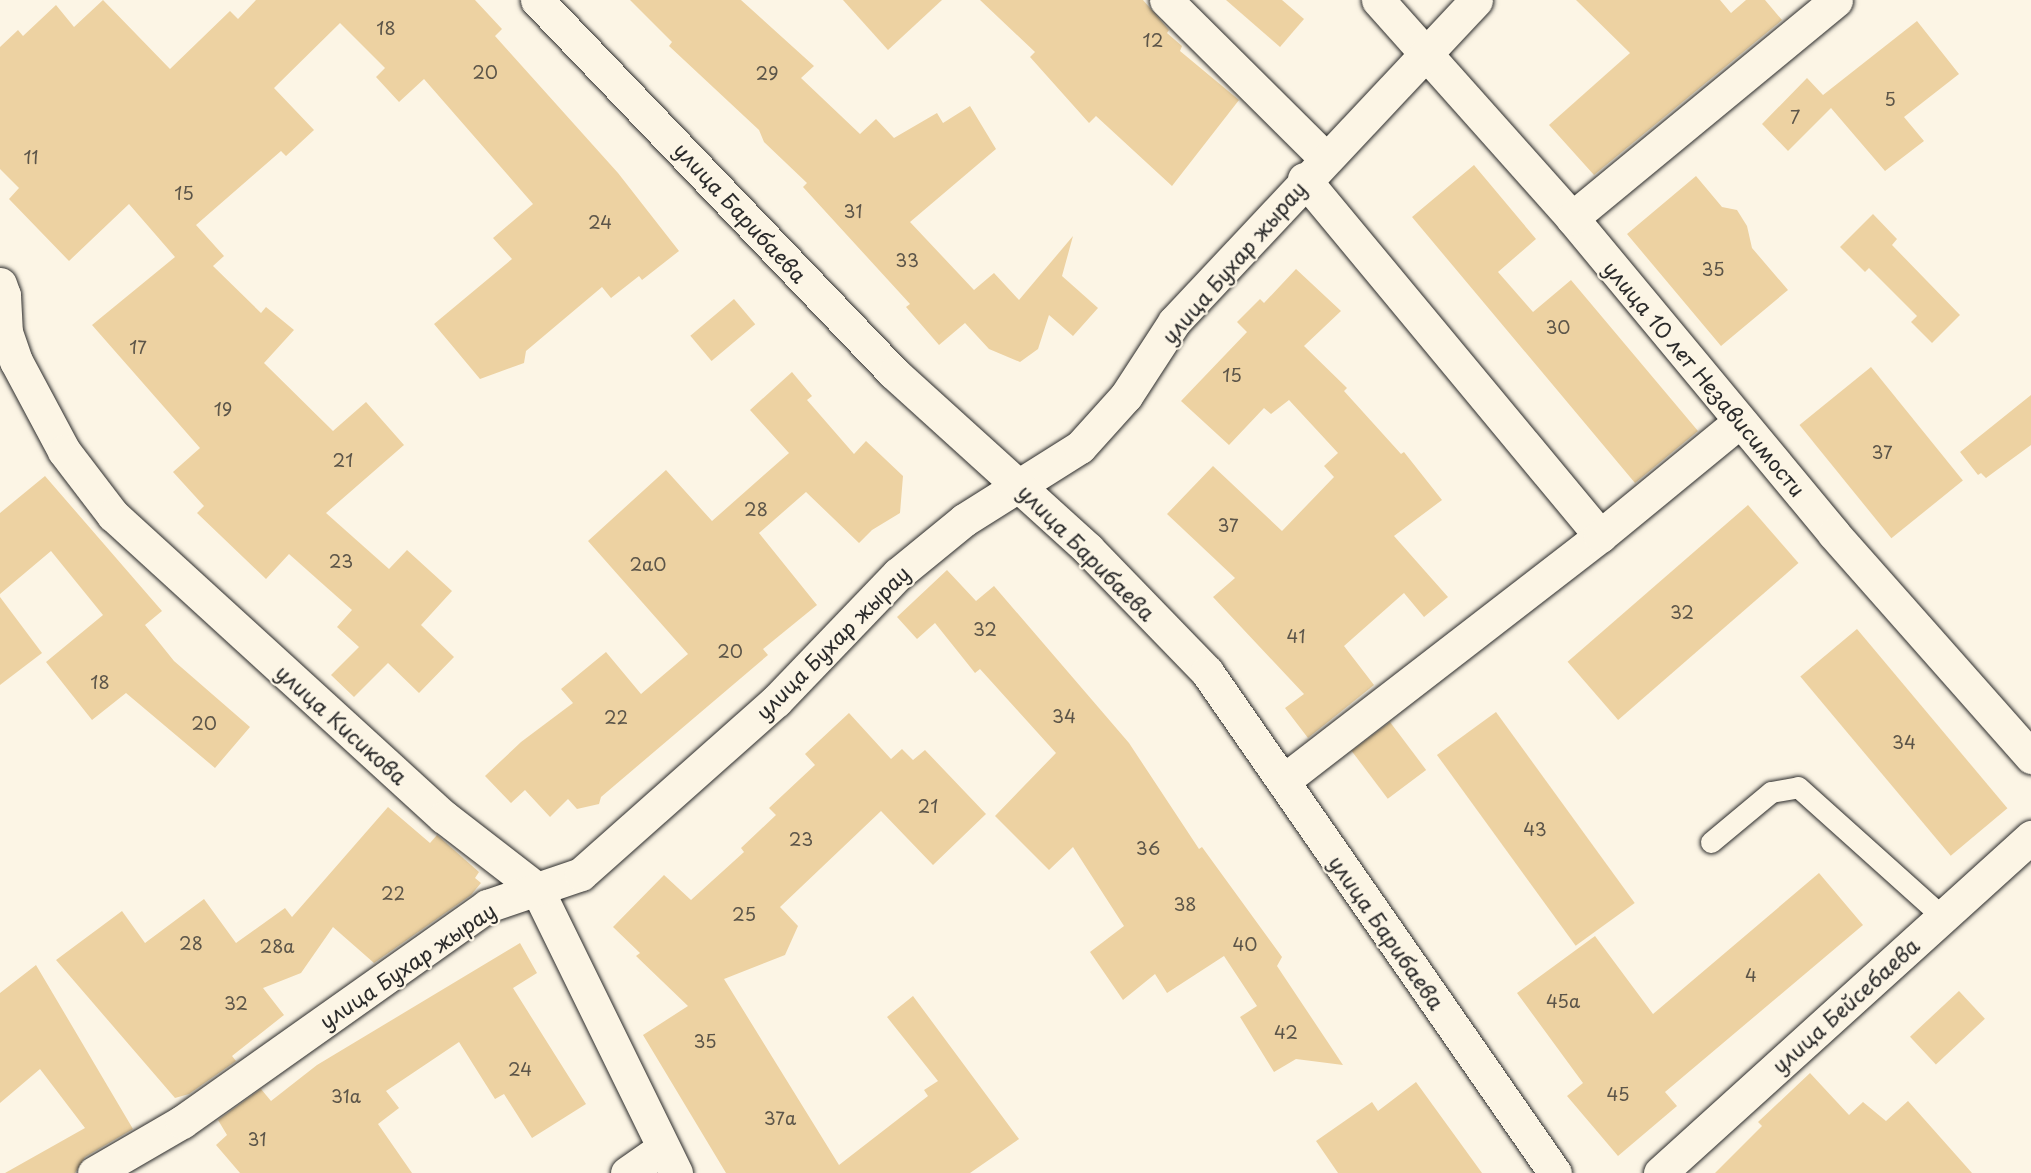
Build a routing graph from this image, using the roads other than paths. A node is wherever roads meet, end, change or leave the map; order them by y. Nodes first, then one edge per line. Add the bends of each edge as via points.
1 (537, 0) edge
2 (1166, 0) edge
3 (1378, 0) edge
4 (1476, 0) edge
5 (1836, 0) edge
6 (1428, 53) junction
7 (1314, 169) junction
8 (1572, 218) junction
9 (0, 284) edge
10 (3, 335) edge
11 (1740, 421) junction
12 (1021, 486) junction
13 (1600, 536) junction
14 (2031, 757) edge
15 (1283, 781) junction
16 (2031, 837) edge
17 (1711, 842) dead end
18 (537, 889) junction
19 (1943, 917) junction
20 (670, 1161) edge
21 (94, 1173) edge
22 (627, 1173) edge
23 (1555, 1173) edge
24 (1660, 1173) edge

1 - 12 street, улица Барибаева via 894,373
2 - 7 street
3 - 6 street, улица 10 лет Независимости
4 - 6 street, улица Бухар жырау
5 - 8 street
6 - 7 street, улица Бухар жырау
6 - 8 street, улица 10 лет Независимости
7 - 12 street, улица Бухар жырау via 1174,322 1126,396 1080,447
7 - 13 street
8 - 11 street, улица 10 лет Независимости
9 - 10 street, улица Кисикова via 4,295
10 - 18 street, улица Кисикова via 64,451 113,515 444,817
11 - 13 street
11 - 14 street, улица 10 лет Независимости
12 - 15 street, улица Барибаева via 1208,672
12 - 18 street, улица Бухар жырау via 964,520 898,574 776,700 581,874
13 - 15 street
15 - 23 street, улица Барибаева
16 - 19 street, улица Бейсебаева
17 - 19 lane via 1771,792 1798,787
18 - 20 street, улица Кисикова
18 - 21 street, улица Бухар жырау via 487,906 182,1122
19 - 24 street, улица Бейсебаева
20 - 22 street

